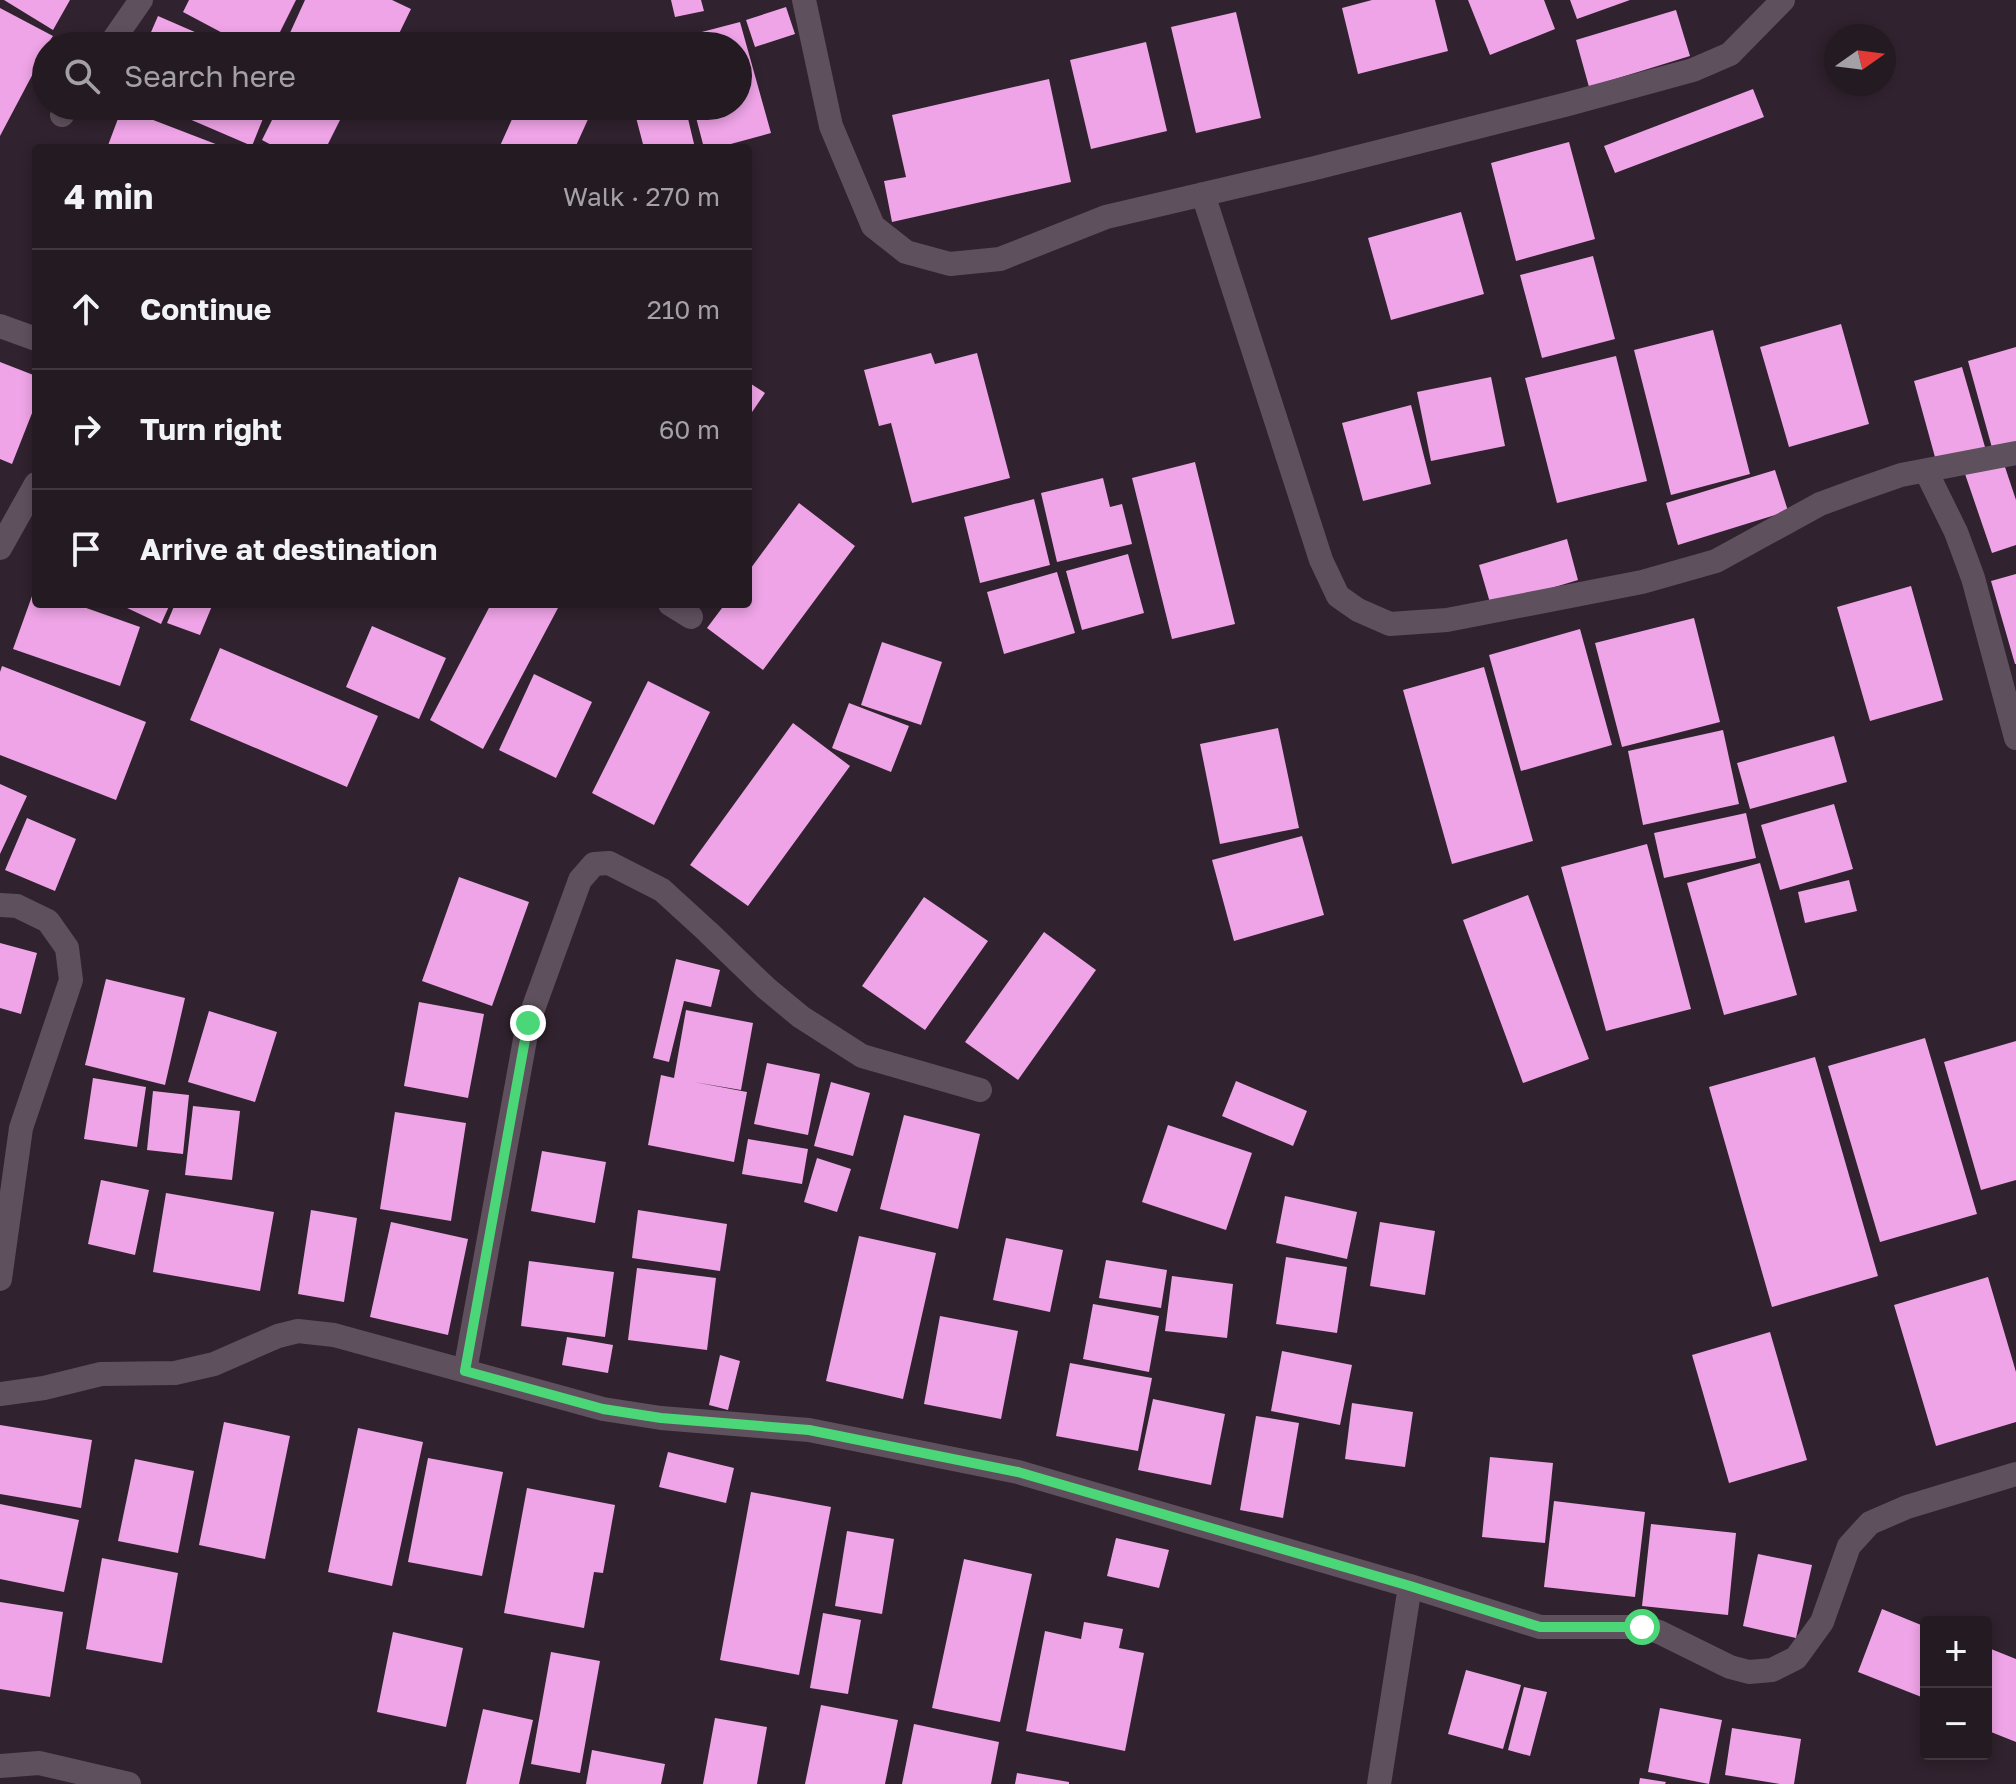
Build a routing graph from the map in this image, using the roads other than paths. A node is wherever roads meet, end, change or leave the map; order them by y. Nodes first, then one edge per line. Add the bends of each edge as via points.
1 (141, 0) edge
2 (804, 0) edge
3 (1783, 0) edge
4 (119, 32) edge
5 (1203, 194) junction
6 (0, 326) edge
7 (32, 338) edge
8 (2016, 453) edge
9 (1926, 471) junction
10 (32, 491) edge
11 (0, 548) edge
12 (2016, 738) edge
13 (0, 905) edge
14 (980, 1090) dead end
15 (0, 1279) edge
16 (465, 1371) junction
17 (0, 1394) edge
18 (2016, 1474) edge
19 (1410, 1586) junction
20 (0, 1766) edge
21 (129, 1784) edge
22 (1379, 1784) edge

1 - 4 street
2 - 5 street via 831,126 873,226 906,252 950,264 1000,259 1106,217
3 - 5 street via 1730,54 1693,70
5 - 9 street via 1321,560 1338,596 1390,624 1447,620 1642,582 1716,561 1820,504
6 - 7 street
8 - 9 street
9 - 12 street via 1973,578
10 - 11 street
13 - 15 street via 17,906 48,921 67,948 71,980 21,1128
14 - 16 street via 862,1056 766,988 662,890 609,863 594,864 580,880 528,1023
16 - 17 street via 334,1335 298,1331 214,1364 175,1373 101,1374
16 - 19 street via 603,1409 809,1430 1018,1472
18 - 19 street via 1870,1523 1849,1546 1822,1622 1796,1658 1772,1670 1730,1667 1642,1627 1540,1627
19 - 22 street
20 - 21 street via 39,1763

